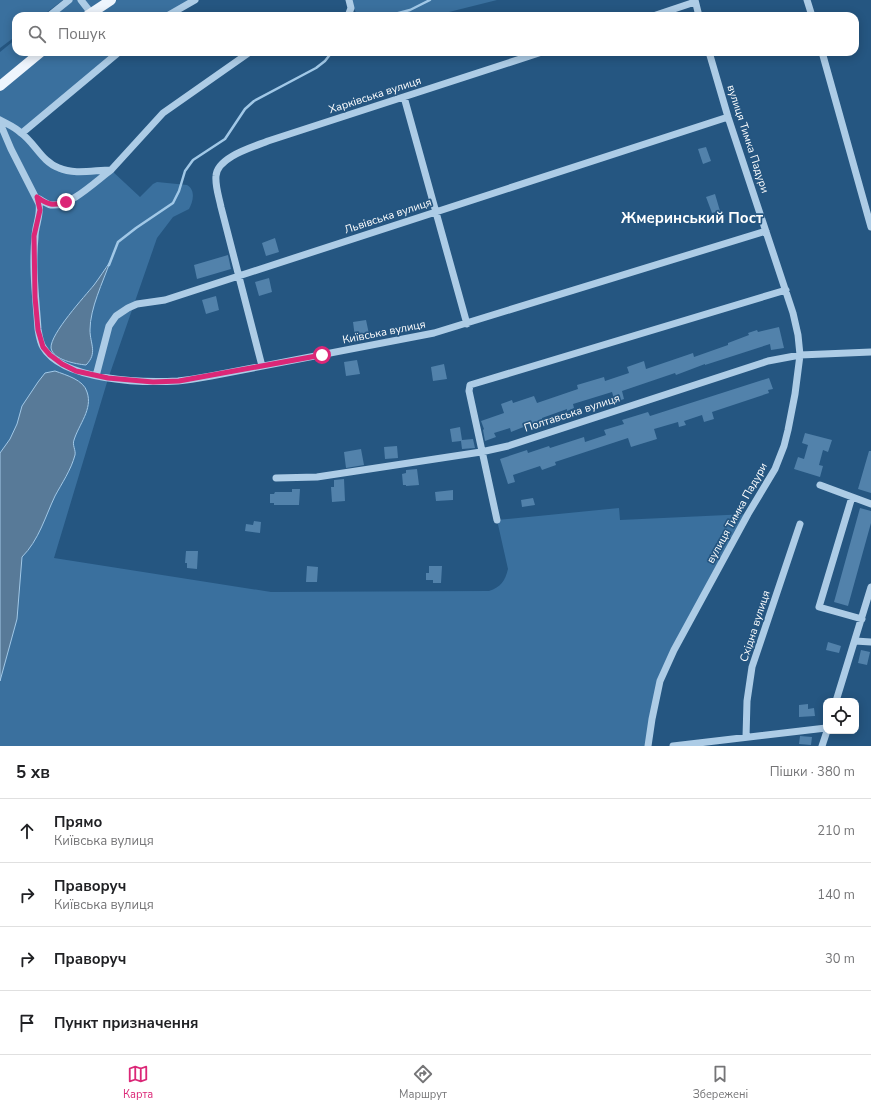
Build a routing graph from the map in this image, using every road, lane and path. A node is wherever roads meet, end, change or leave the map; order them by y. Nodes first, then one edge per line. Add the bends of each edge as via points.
1 (69, 0) edge
2 (81, 0) edge
3 (110, 0) edge
4 (195, 0) edge
5 (349, 0) edge
6 (807, 0) edge
7 (695, 1) edge
8 (54, 12) edge
9 (88, 12) edge
10 (92, 12) edge
11 (174, 12) edge
12 (350, 12) edge
13 (664, 12) edge
14 (698, 12) edge
15 (811, 12) edge
16 (36, 56) edge
17 (115, 56) edge
18 (244, 56) edge
19 (529, 56) edge
20 (710, 56) edge
21 (823, 56) edge
22 (0, 86) edge
23 (404, 96) junction
24 (728, 117) junction
25 (0, 122) edge
26 (22, 133) junction
27 (111, 170) junction
28 (37, 197) junction
29 (435, 212) junction
30 (871, 227) edge
31 (766, 231) junction
32 (239, 276) junction
33 (786, 290) junction
34 (467, 324) junction
35 (871, 352) edge
36 (800, 355) junction
37 (262, 366) junction
38 (96, 376) junction
39 (481, 452) junction
40 (276, 478) dead end
41 (820, 485) dead end
42 (852, 497) junction
43 (871, 504) edge
44 (497, 520) dead end
45 (800, 524) dead end
46 (871, 587) edge
47 (862, 619) junction
48 (855, 642) junction
49 (871, 642) edge
50 (837, 698) edge
51 (823, 730) edge
52 (825, 734) edge
53 (746, 737) junction
54 (648, 746) edge
55 (673, 746) edge
56 (822, 746) edge

1 - 8 street
2 - 9 street
3 - 10 main road
4 - 11 street
5 - 12 street
6 - 15 street
7 - 13 street
7 - 14 street
16 - 22 main road
17 - 26 street
18 - 27 street via 163,113
19 - 23 street, Харківська вулиця
20 - 24 street, вулиця Тимка Падури
21 - 30 street
23 - 29 street
23 - 32 street, Харківська вулиця via 268,141 233,156 218,167 217,187
24 - 29 street, Львівська вулиця
24 - 31 street, вулиця Тимка Падури
25 - 26 street via 9,124
25 - 28 street via 11,149
26 - 27 street via 44,158 60,169
27 - 28 street via 66,202 52,205
28 - 38 street, Київська вулиця via 40,210 34,236 34,264 40,339 50,355 62,364
29 - 32 street, Львівська вулиця
29 - 34 street
31 - 33 street, вулиця Тимка Падури
31 - 34 street, Київська вулиця
32 - 37 street
32 - 38 street, Львівська вулиця via 165,300 137,304 116,316 109,326
33 - 36 street, вулиця Тимка Падури via 796,324
33 - 39 street via 470,386
34 - 37 street, Київська вулиця via 434,333
35 - 36 street, Полтавська вулиця
36 - 39 street, Полтавська вулиця via 755,364 508,446
36 - 54 street, вулиця Тимка Падури via 796,394 775,470 664,670
37 - 38 street, Київська вулиця via 179,381 153,382
39 - 40 street, Полтавська вулиця via 316,476
39 - 44 street
41 - 42 street
42 - 43 street
42 - 47 street via 819,607
45 - 53 street, Східна вулиця via 752,667 746,701
46 - 47 street
47 - 48 street
48 - 49 street
48 - 50 street
51 - 53 street
52 - 56 street
53 - 55 street

